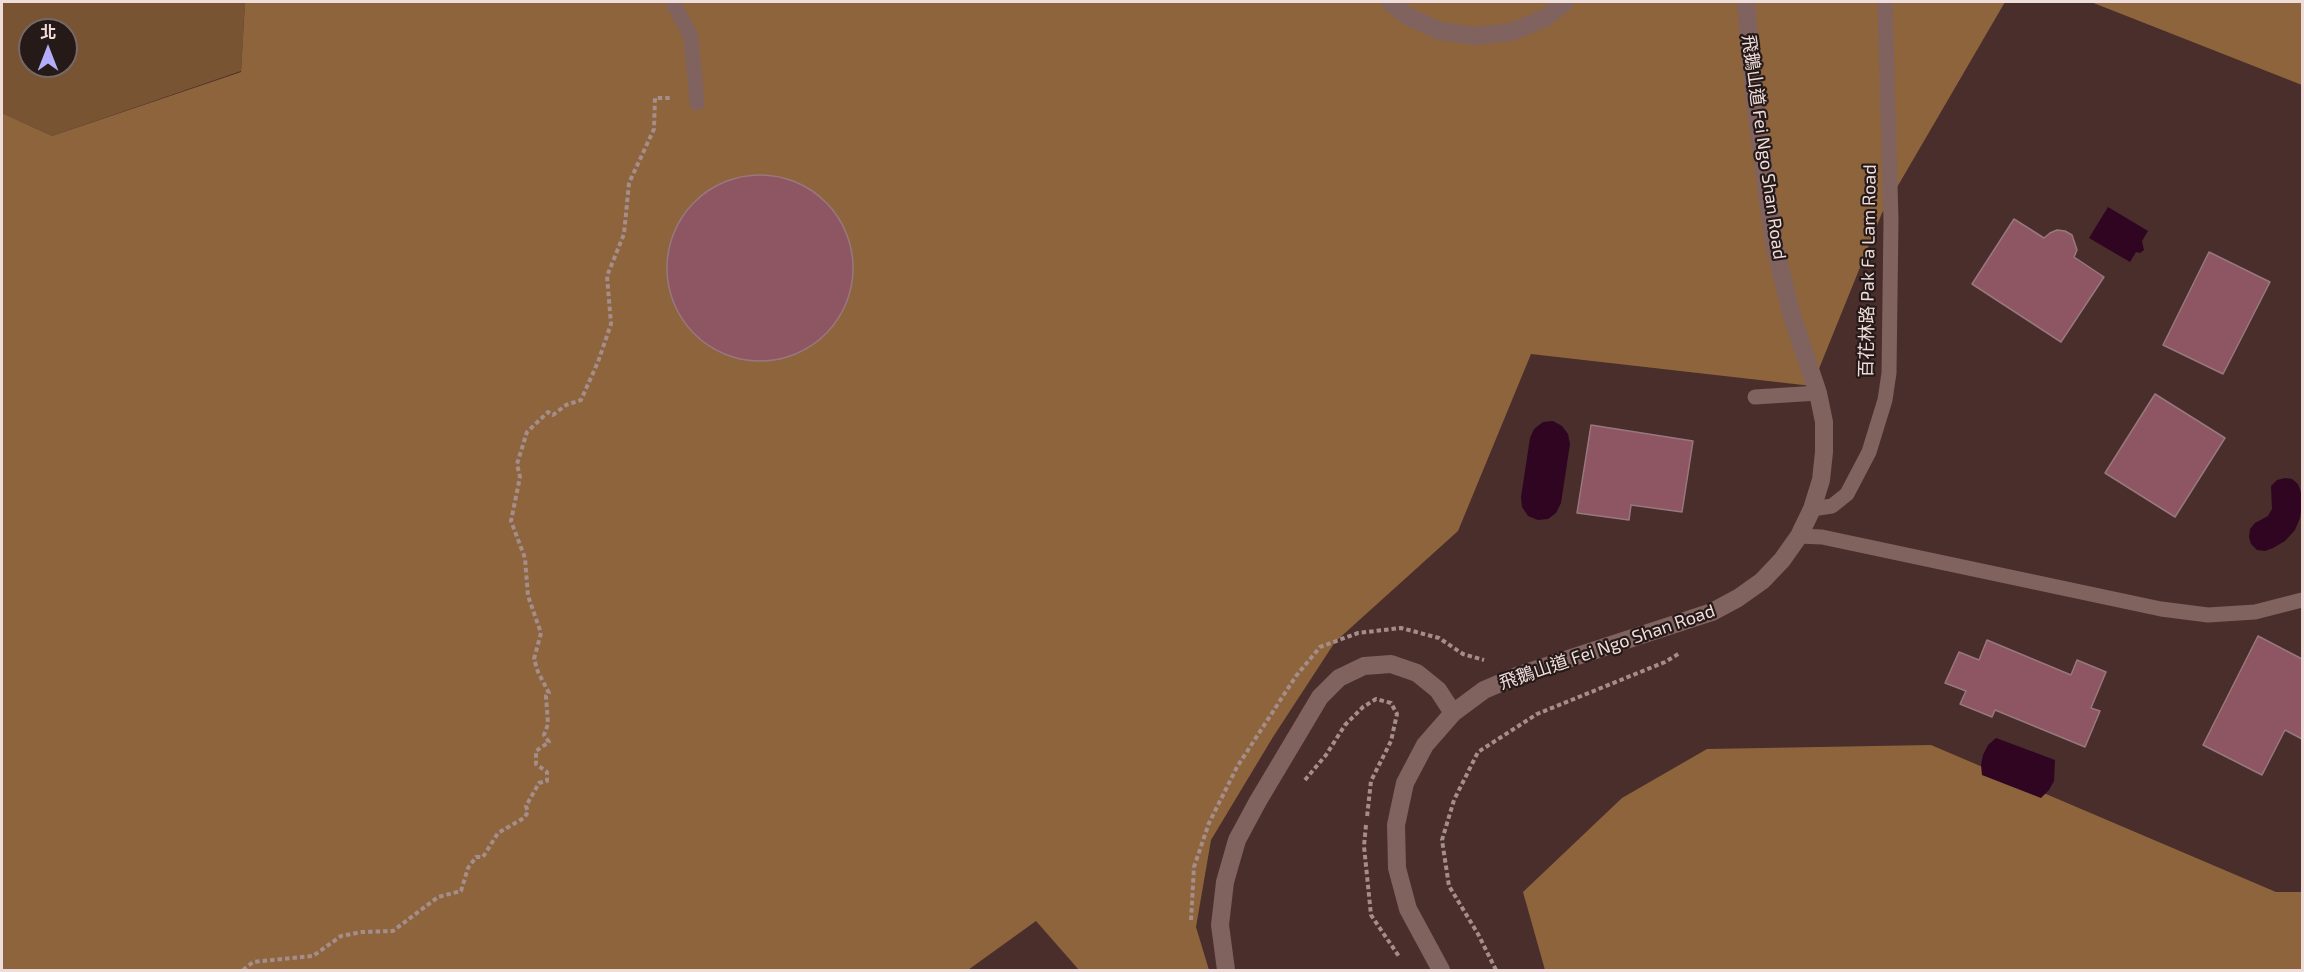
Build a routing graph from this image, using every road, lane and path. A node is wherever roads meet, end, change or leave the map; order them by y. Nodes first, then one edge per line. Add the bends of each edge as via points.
1 (673, 2) edge
2 (1390, 2) edge
3 (1565, 2) edge
4 (1746, 2) edge
5 (1885, 2) edge
6 (695, 77) junction
7 (697, 103) dead end
8 (1818, 393) junction
9 (1755, 397) dead end
10 (1812, 509) junction
11 (1799, 536) junction
12 (2302, 600) edge
13 (1685, 651) dead end
14 (1453, 713) junction
15 (1298, 789) dead end
16 (1403, 961) dead end
17 (243, 970) edge
18 (1226, 970) edge
19 (1441, 970) edge
20 (1496, 970) edge

1 - 6 lane via 691,38
2 - 3 street via 1407,16 1440,31 1476,36 1512,32 1545,18
4 - 8 street, 飛鵝山道 Fei Ngo Shan Road via 1773,239 1792,316
5 - 10 lane, 百花林路 Pak Fa Lam Road via 1891,220 1889,373 1878,427 1847,494 1832,506
6 - 7 lane
6 - 17 path via 675,105 673,98 655,98 654,129 629,183 624,234 607,276 611,324 590,381 581,400 553,415 548,412 527,432 517,464 520,477 511,521 525,558 528,596 541,633 534,659 549,693 544,735 549,742 536,751 536,764 547,772 547,781 539,783 524,818 498,833 483,857 476,857 461,891 438,897 393,931 341,936 313,956 253,962
8 - 9 lane
8 - 10 street, 飛鵝山道 Fei Ngo Shan Road via 1824,452
10 - 11 street, 飛鵝山道 Fei Ngo Shan Road
11 - 12 lane via 1822,537 2161,609 2208,615 2255,612
11 - 14 street, 飛鵝山道 Fei Ngo Shan Road via 1762,581 1712,612 1519,675 1484,690
13 - 20 path via 1537,714 1478,752 1454,800 1442,840 1449,886
14 - 18 street via 1438,690 1424,678 1391,664 1364,666 1339,678 1320,697 1237,840 1225,882 1220,925
14 - 19 street, 飛鵝山道 Fei Ngo Shan Road via 1425,745 1405,783 1396,825 1397,868 1408,909
15 - 16 path via 1363,707 1376,699 1391,703 1396,714 1390,741 1371,781 1364,846 1371,915

